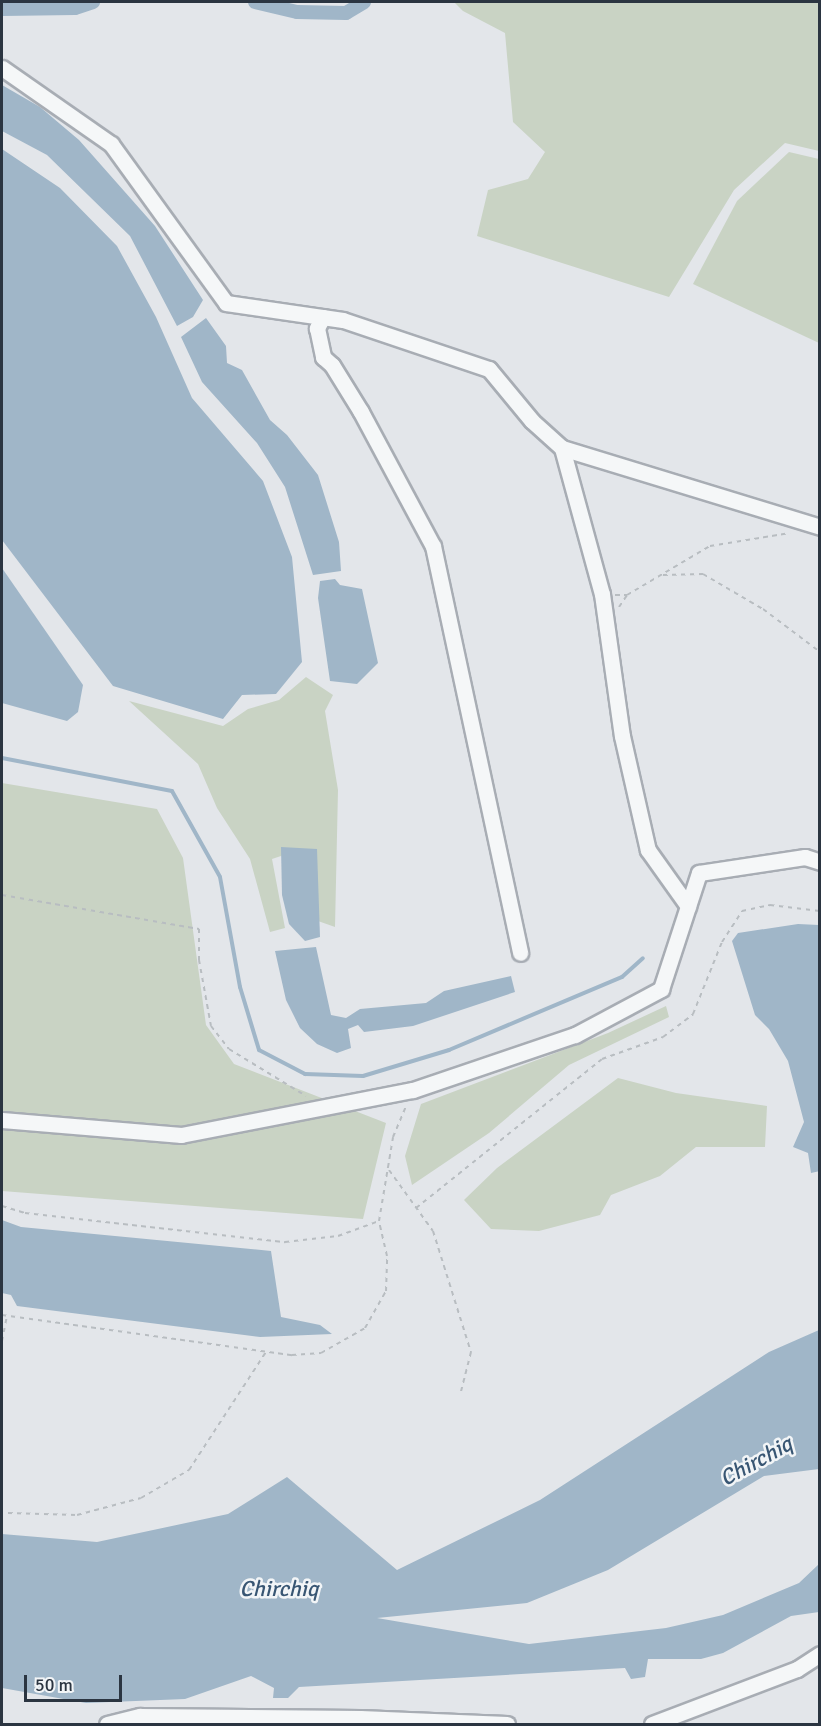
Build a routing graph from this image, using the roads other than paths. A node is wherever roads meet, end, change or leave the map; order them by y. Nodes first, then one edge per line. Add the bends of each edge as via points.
1 (2, 68) edge
2 (323, 317) junction
3 (562, 448) junction
4 (819, 527) edge
5 (819, 862) edge
6 (688, 906) junction
7 (520, 953) dead end
8 (2, 1120) edge
9 (819, 1654) edge
10 (505, 1724) edge
11 (107, 1725) edge
12 (652, 1725) edge

1 - 2 street via 111,144 226,303
2 - 3 street via 343,320 489,369 532,421
2 - 7 street via 317,328 322,357 332,364 361,412 433,546
3 - 4 street
3 - 6 street via 607,627 622,736 648,850
5 - 6 street via 806,857 699,873
6 - 8 street via 662,989 575,1035 413,1090 181,1135
9 - 12 street via 797,1669
10 - 11 street via 140,1716

